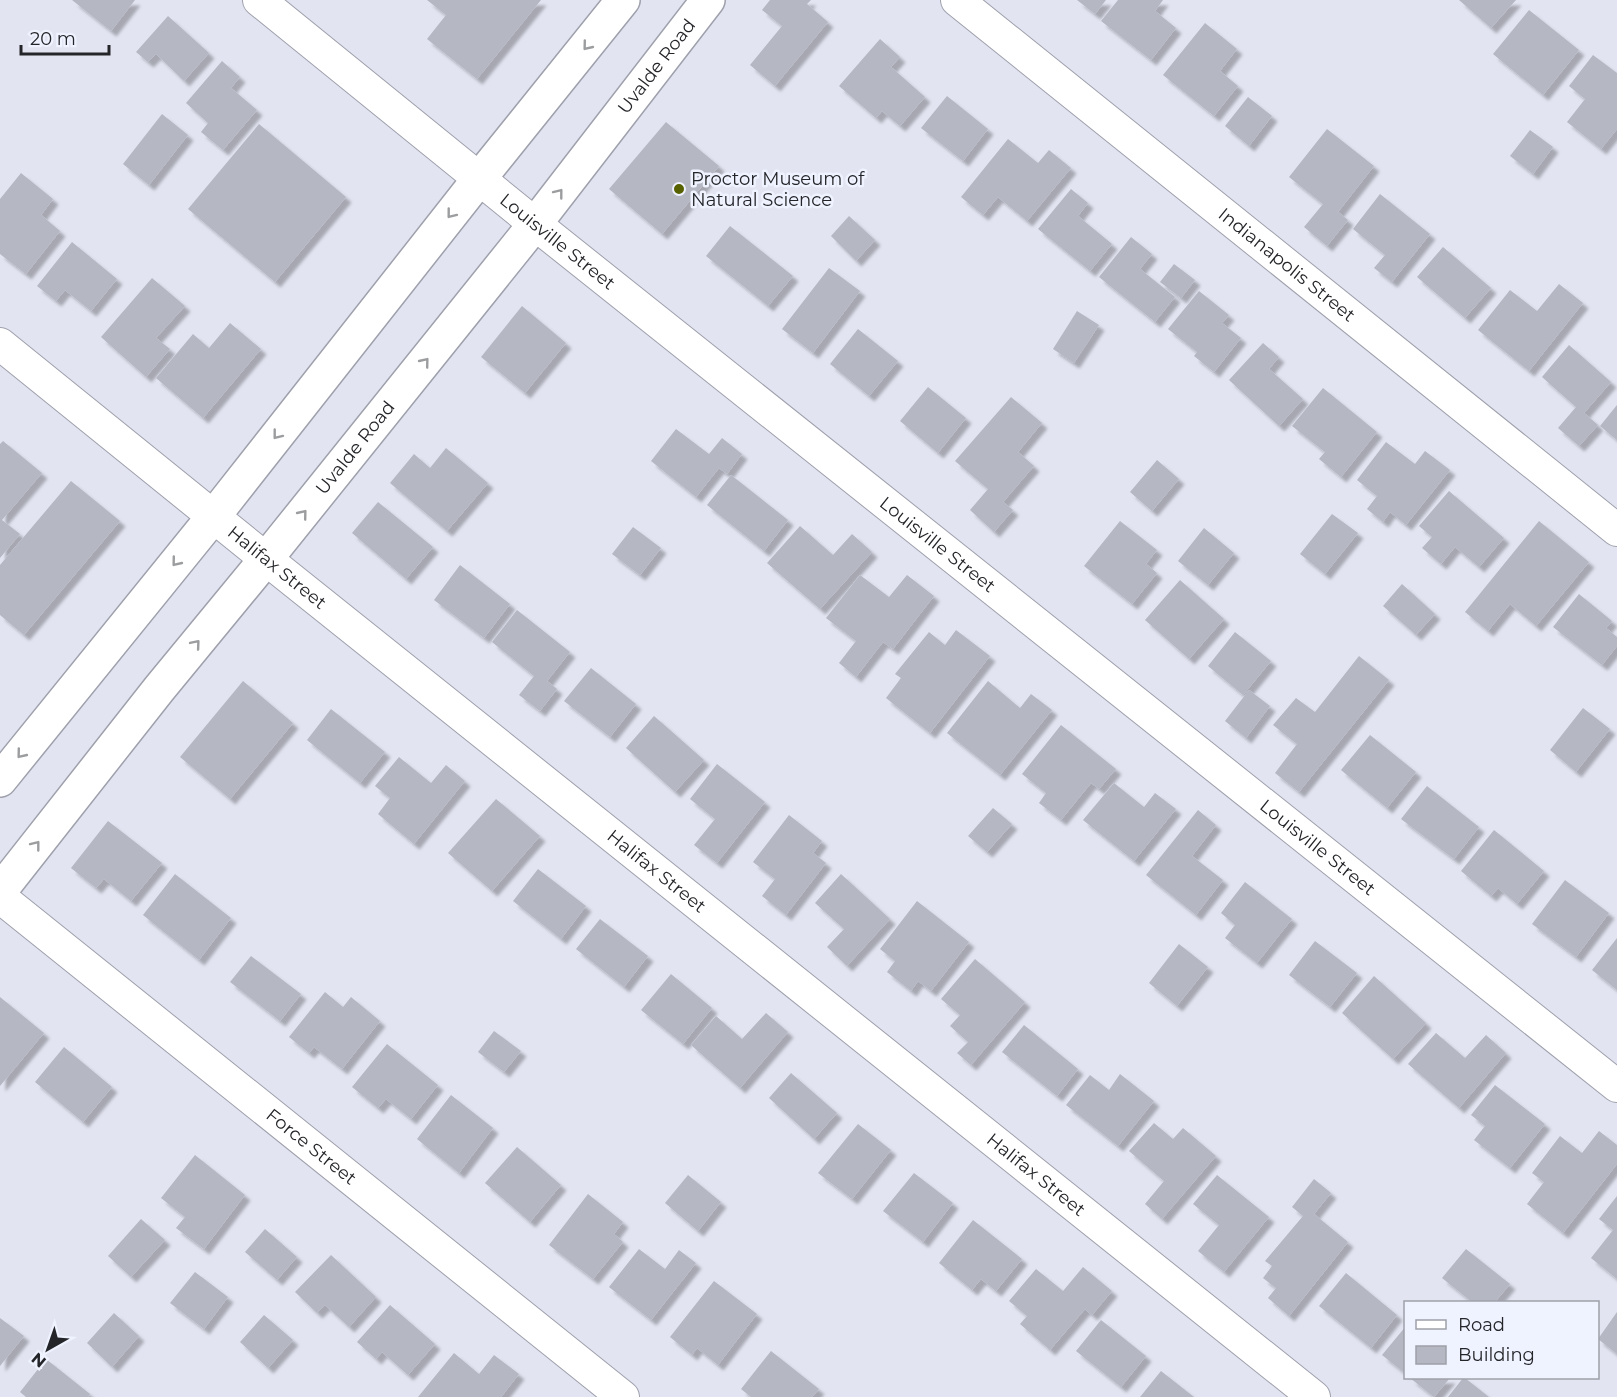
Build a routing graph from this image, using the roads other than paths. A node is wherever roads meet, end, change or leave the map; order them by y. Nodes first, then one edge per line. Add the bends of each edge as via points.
1 (259, 0) edge
2 (623, 0) edge
3 (708, 0) edge
4 (957, 0) edge
5 (479, 179) junction
6 (535, 224) junction
7 (0, 344) edge
8 (213, 517) junction
9 (1617, 530) edge
10 (266, 559) junction
11 (0, 780) edge
12 (0, 891) edge
13 (0, 897) edge
14 (1617, 1086) edge
15 (623, 1397) edge
16 (1314, 1397) edge

1 - 5 street, Louisville Street
2 -> 5 main road
6 -> 3 main road, Uvalde Road
4 - 9 street, Indianapolis Street
5 - 6 street, Louisville Street
5 -> 8 main road
10 -> 6 main road, Uvalde Road
6 - 14 street, Louisville Street
7 - 8 street, Halifax Street
8 - 10 street, Halifax Street
8 -> 11 main road
12 -> 10 main road, Uvalde Road
10 - 16 street, Halifax Street
13 - 15 street, Force Street

